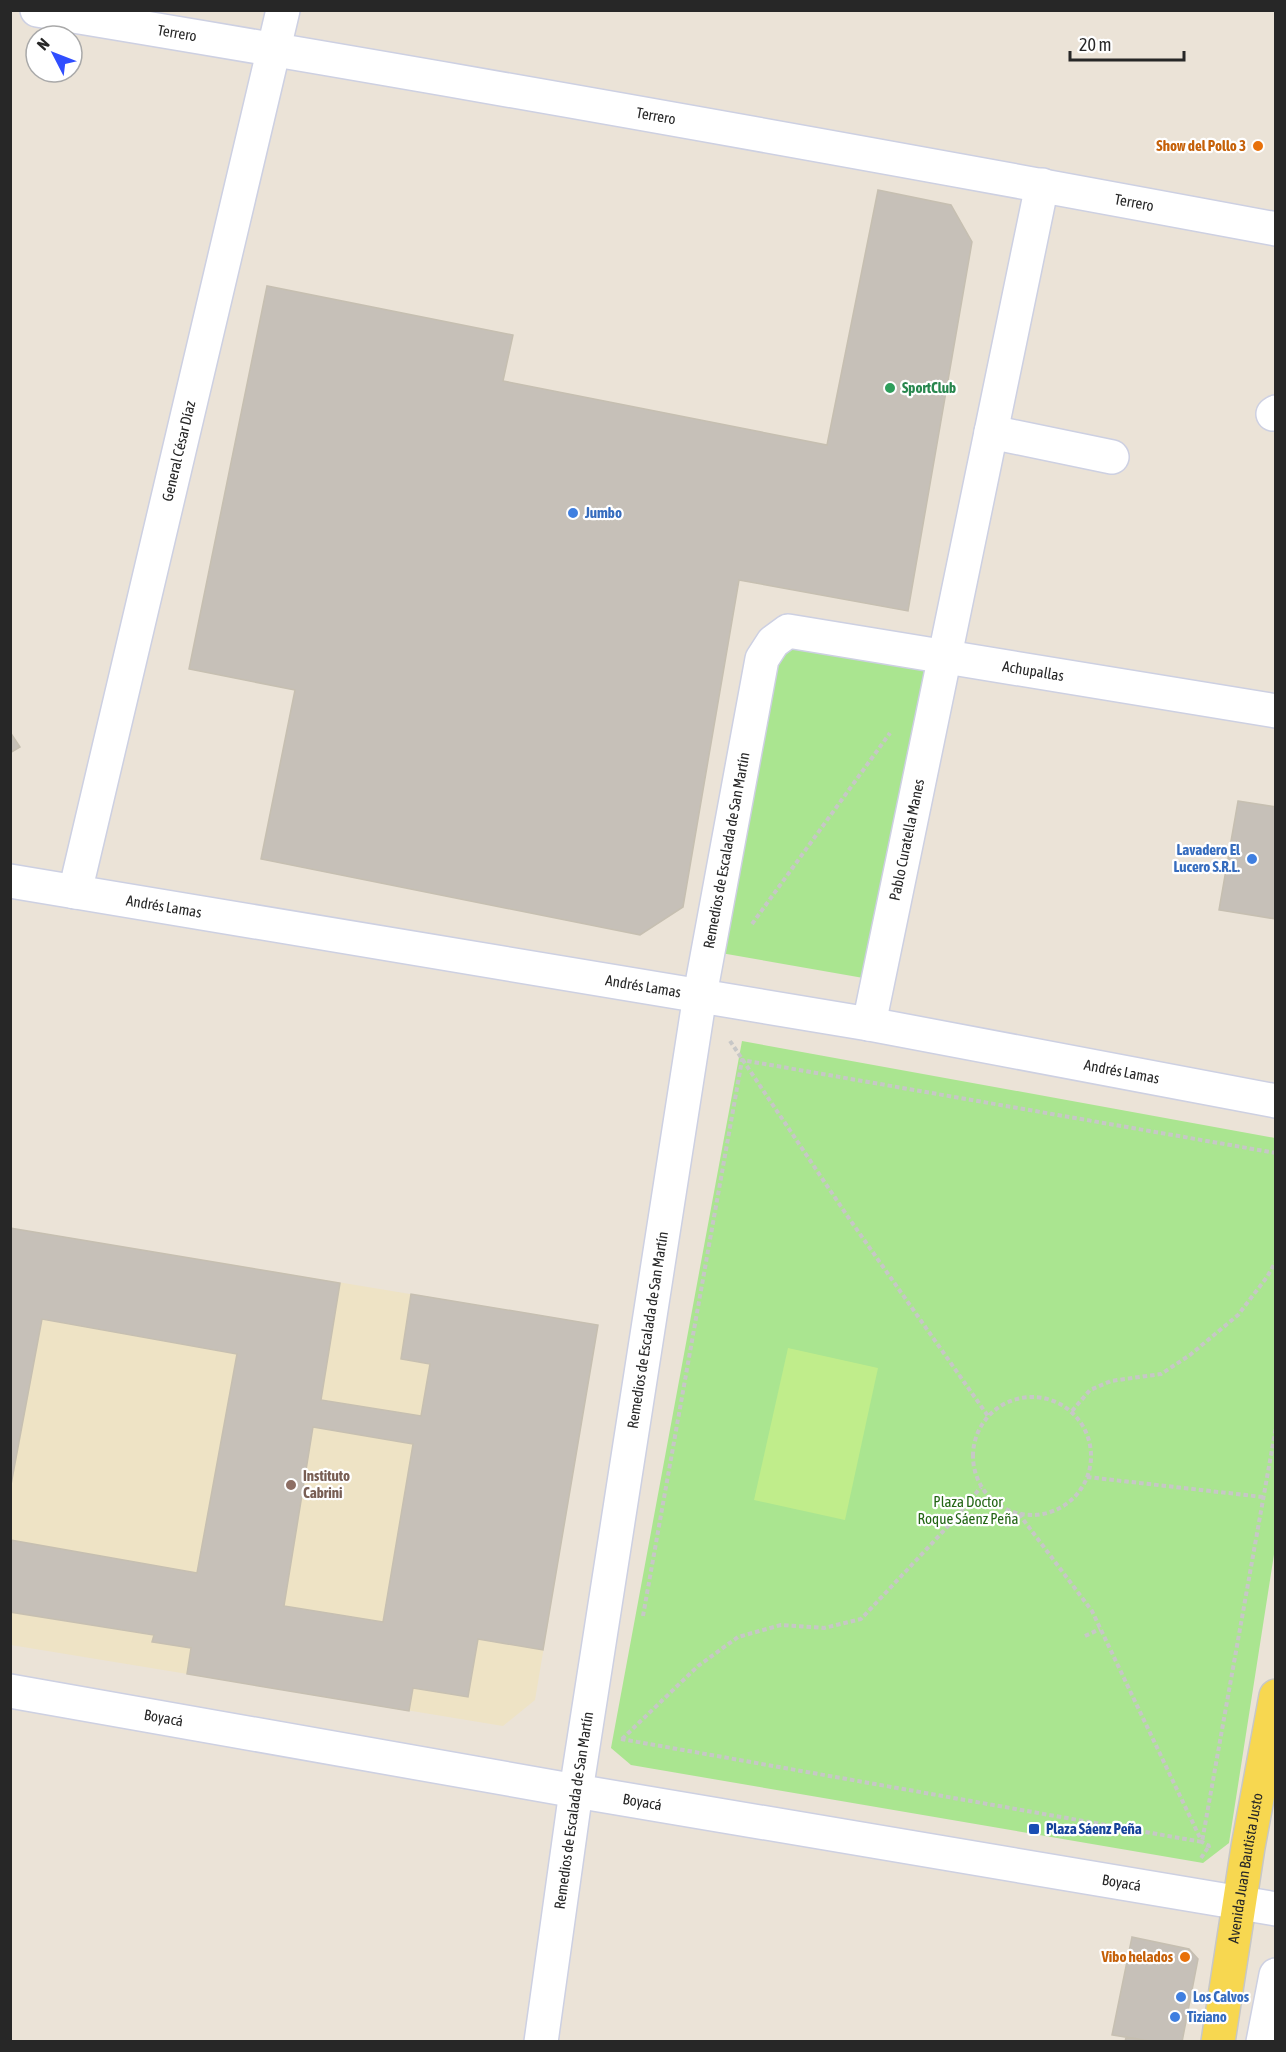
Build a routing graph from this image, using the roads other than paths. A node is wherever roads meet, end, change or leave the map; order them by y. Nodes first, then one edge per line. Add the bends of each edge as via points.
1 (37, 10) edge
2 (283, 10) edge
3 (273, 49) junction
4 (1042, 185) junction
5 (1275, 229) edge
6 (991, 432) junction
7 (1112, 457) dead end
8 (789, 631) joint
9 (945, 657) junction
10 (1275, 711) edge
11 (10, 881) edge
12 (75, 892) junction
13 (700, 995) junction
14 (869, 1024) junction
15 (1275, 1101) edge
16 (10, 1691) edge
17 (1275, 1696) edge
18 (576, 1791) junction
19 (1241, 1903) junction
20 (1275, 1909) edge
21 (1275, 1975) edge
22 (541, 2042) edge
23 (1218, 2042) edge
24 (1263, 2042) edge

1 - 3 street, Terrero
2 - 3 street, General César Díaz
3 - 4 street, Terrero
3 - 12 street, General César Díaz
4 - 5 street, Terrero
4 - 6 street, Pablo Curatella Manes
6 - 7 street
6 - 9 street, Pablo Curatella Manes
8 - 9 street, Achupallas
8 - 13 street, Remedios de Escalada de San Martín via 773,642 762,659
9 - 10 street, Achupallas
9 - 14 street, Pablo Curatella Manes
11 - 12 street, Andrés Lamas
12 - 13 street, Andrés Lamas
13 - 14 street, Andrés Lamas
13 - 18 street, Remedios de Escalada de San Martín
14 - 15 street, Andrés Lamas
16 - 18 street, Boyacá
17 - 19 main road, Avenida Juan Bautista Justo
18 - 19 street, Boyacá
18 - 22 street, Remedios de Escalada de San Martín
19 - 20 street, Boyacá
19 - 23 main road, Avenida Juan Bautista Justo
21 - 24 street

